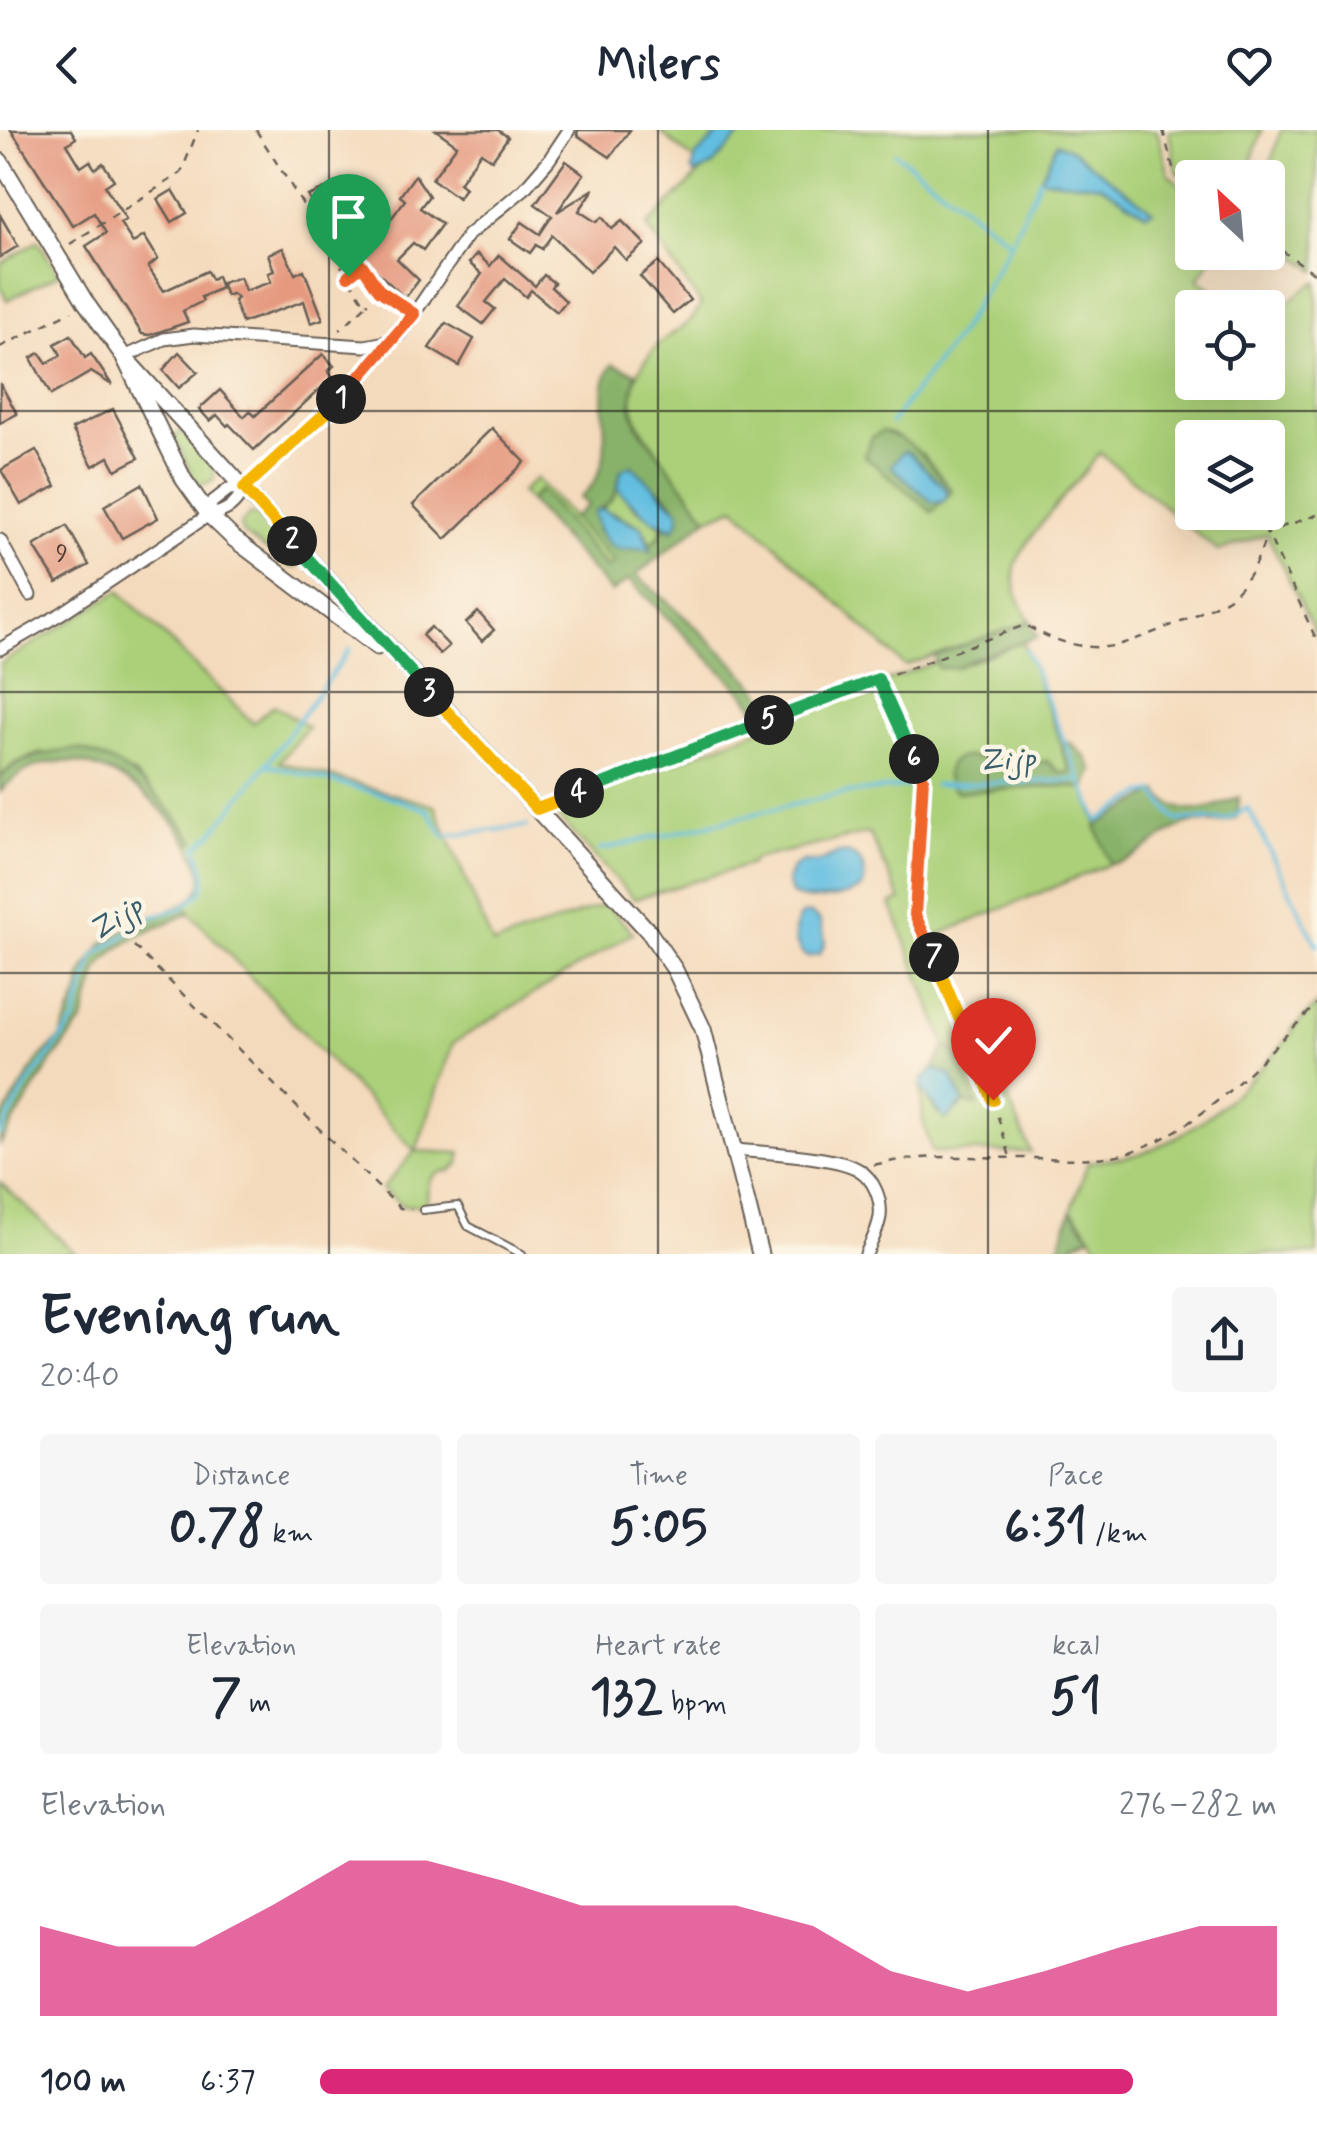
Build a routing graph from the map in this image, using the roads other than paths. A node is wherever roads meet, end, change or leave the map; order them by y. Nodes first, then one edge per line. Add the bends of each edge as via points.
1 (569, 130) edge
2 (0, 161) edge
3 (391, 341) junction
4 (124, 357) junction
5 (244, 488) junction
6 (209, 515) junction
7 (0, 540) edge
8 (30, 595) dead end
9 (0, 649) edge
10 (418, 679) junction
11 (736, 1150) junction
12 (423, 1210) road end
13 (522, 1254) edge
14 (760, 1254) edge
15 (866, 1254) edge

1 - 3 street via 524,189 468,235
2 - 4 street
3 - 4 street via 365,346 194,334
3 - 5 street via 349,392
4 - 5 street
4 - 6 street via 184,480
5 - 6 street via 238,501
5 - 10 street
6 - 9 street
6 - 10 street
7 - 8 street
10 - 11 street via 625,904 675,970 703,1029
11 - 14 street
11 - 15 street via 859,1170 876,1190 880,1216
12 - 13 lane via 458,1206 468,1226

